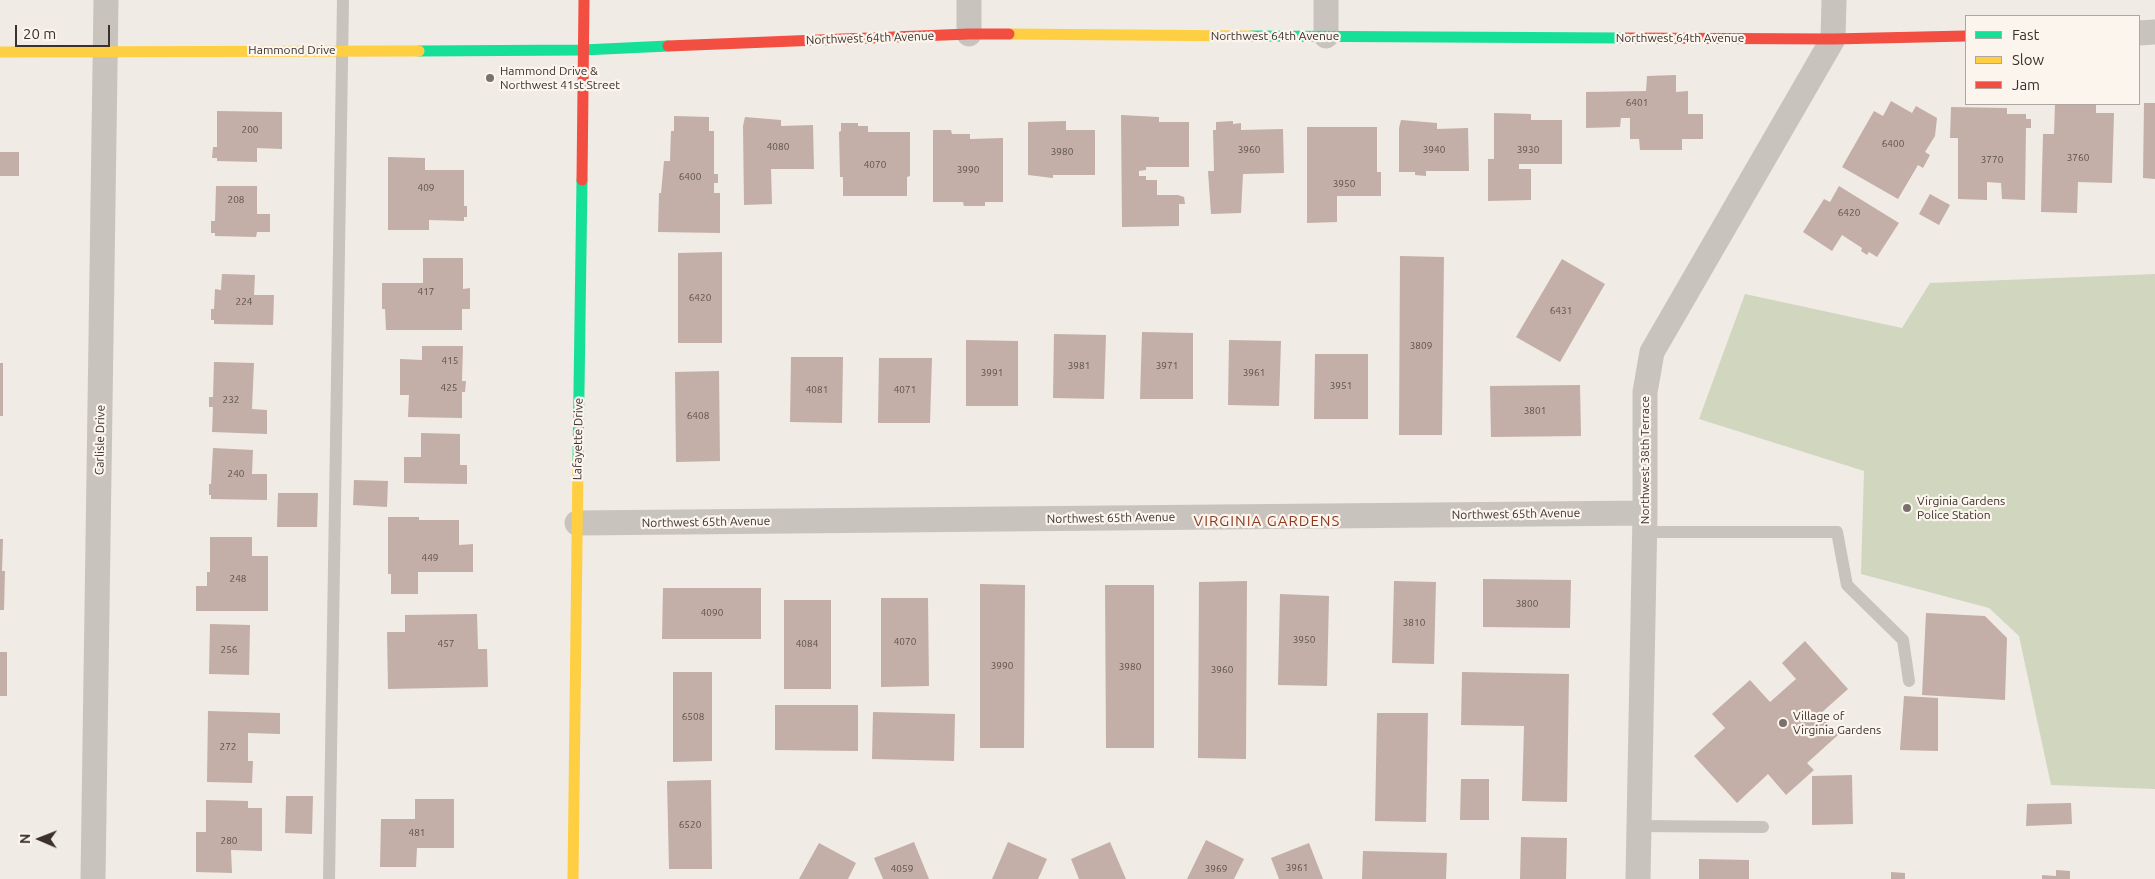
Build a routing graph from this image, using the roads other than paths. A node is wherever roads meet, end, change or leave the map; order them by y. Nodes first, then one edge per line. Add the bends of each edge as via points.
1 (106, 0) edge
2 (343, 0) edge
3 (584, 0) edge
4 (968, 0) edge
5 (1326, 0) edge
6 (1834, 0) edge
7 (2155, 32) edge
8 (2140, 33) edge
9 (968, 34) junction
10 (1326, 36) junction
11 (1965, 36) edge
12 (1833, 39) junction
13 (105, 50) junction
14 (342, 50) junction
15 (583, 50) junction
16 (0, 52) edge
17 (577, 523) junction
18 (1645, 523) junction
19 (1909, 681) dead end
20 (1639, 826) junction
21 (1763, 826) dead end
22 (93, 879) edge
23 (329, 879) edge
24 (573, 879) edge
25 (1638, 879) edge

1 - 13 street, Carlisle Drive
2 - 14 lane
3 - 15 street, Lafayette Drive
4 - 9 street
5 - 10 street
6 - 12 street, Northwest 38th Terrace
7 - 8 street
9 - 10 street, Northwest 64th Avenue
9 - 15 street, Northwest 64th Avenue
10 - 12 street, Northwest 64th Avenue
11 - 12 street, Northwest 64th Avenue
12 - 18 street, Northwest 38th Terrace via 1652,352 1645,392
13 - 14 street, Hammond Drive
13 - 16 street, Hammond Drive
13 - 22 street, Carlisle Drive
14 - 15 street, Hammond Drive
14 - 23 lane
15 - 17 street, Lafayette Drive
17 - 18 street, Northwest 65th Avenue
17 - 24 street, Lafayette Drive
18 - 19 lane via 1837,532 1847,585 1903,640
18 - 20 street, Northwest 38th Terrace
20 - 21 lane
20 - 25 street, Northwest 38th Terrace

